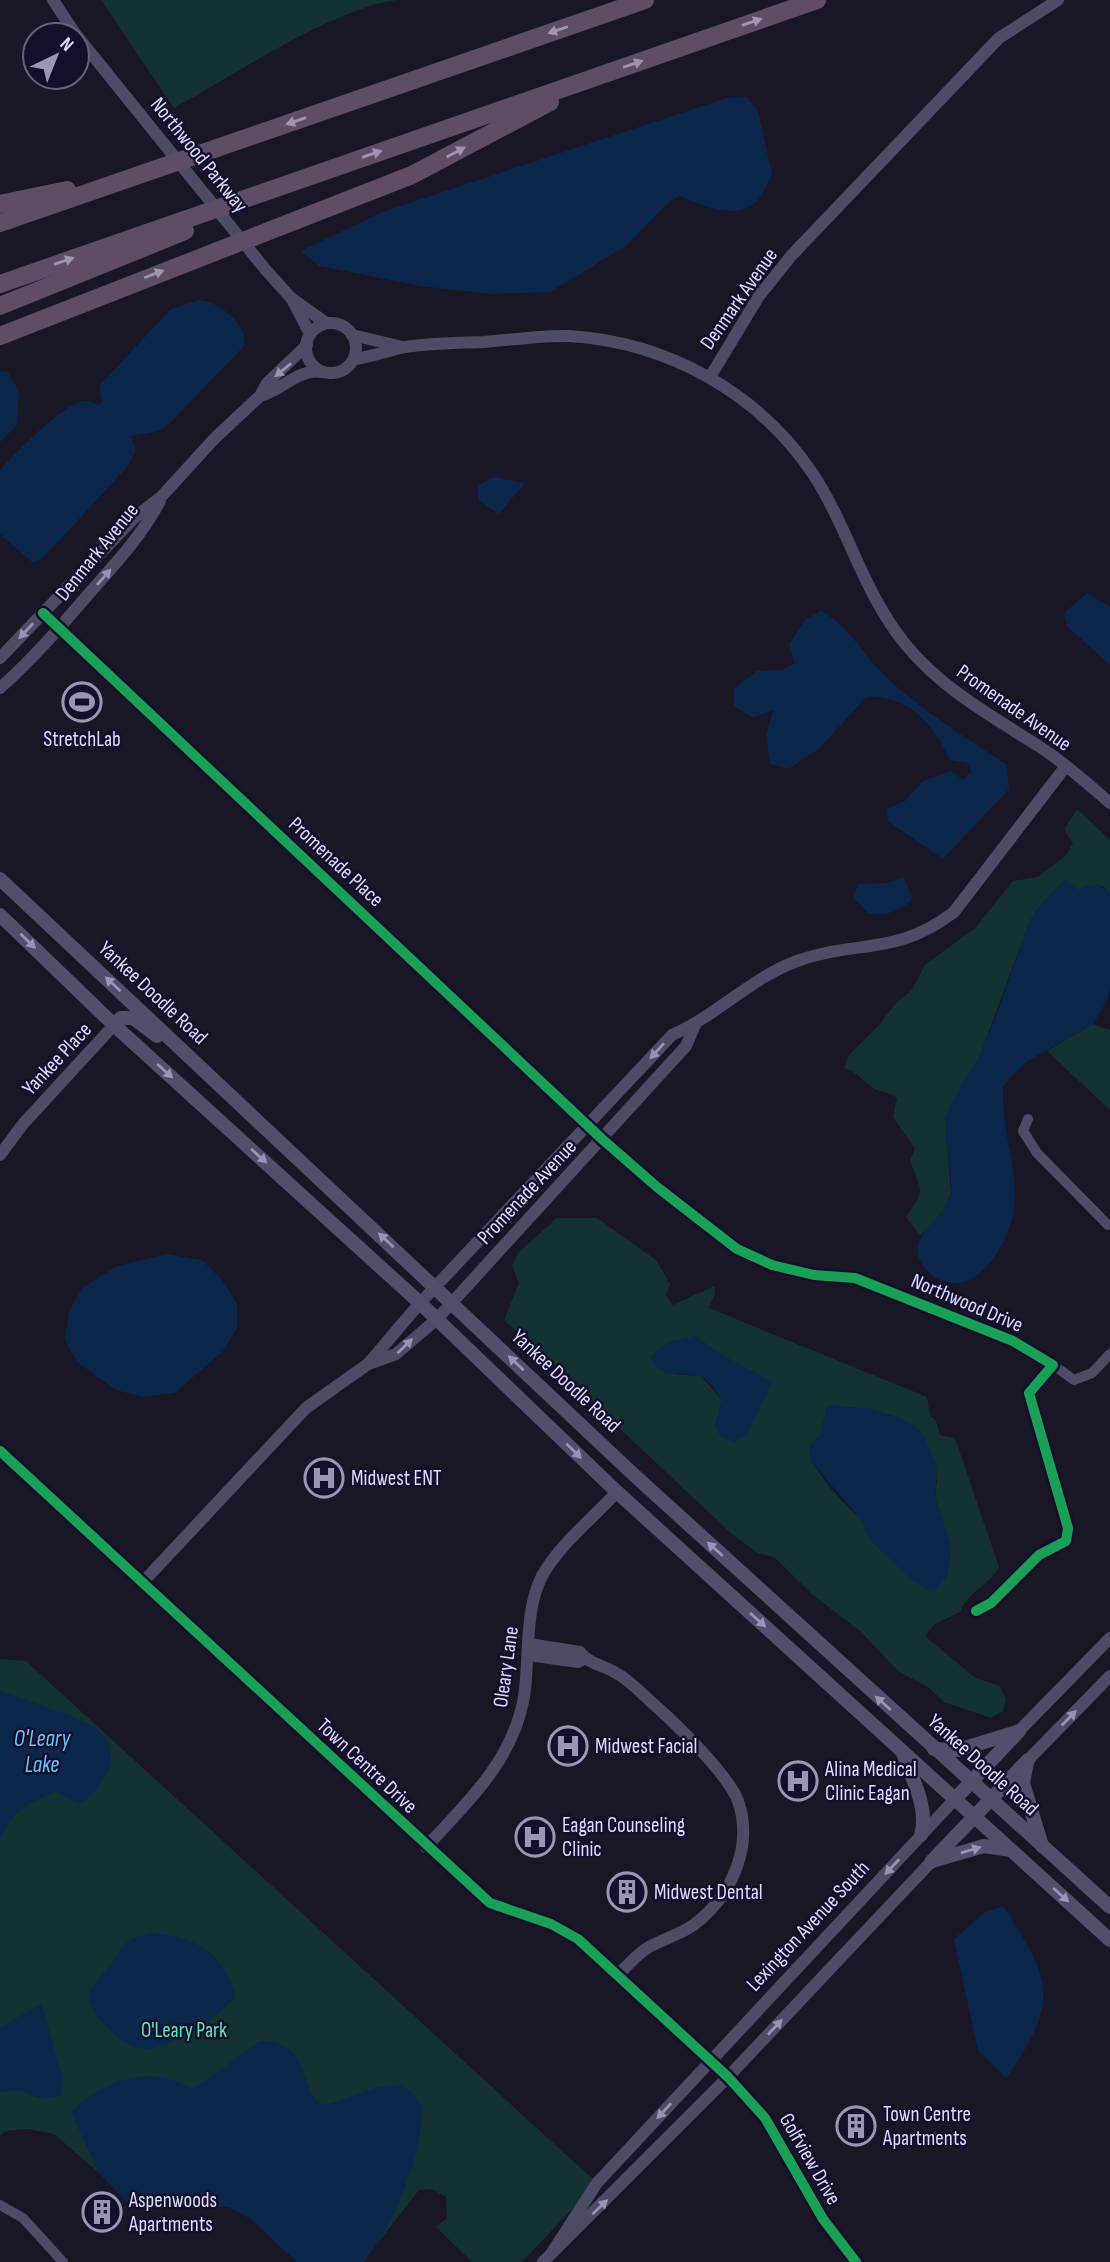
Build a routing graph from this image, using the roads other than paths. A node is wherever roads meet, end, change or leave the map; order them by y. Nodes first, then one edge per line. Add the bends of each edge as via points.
1 (53, 0) edge
2 (645, 0) edge
3 (817, 0) edge
4 (1058, 0) edge
5 (67, 21) edge
6 (91, 57) edge
7 (603, 74) junction
8 (325, 171) junction
9 (149, 172) junction
10 (0, 204) edge
11 (0, 223) edge
12 (0, 284) edge
13 (291, 298) junction
14 (0, 306) edge
15 (326, 323) junction
16 (352, 335) junction
17 (0, 336) edge
18 (309, 339) junction
19 (403, 347) junction
20 (354, 359) junction
21 (323, 372) junction
22 (710, 377) junction
23 (260, 396) junction
24 (162, 498) junction
25 (43, 613) junction
26 (59, 629) junction
27 (0, 658) edge
28 (0, 688) edge
29 (1066, 765) junction
30 (1110, 803) edge
31 (0, 878) edge
32 (0, 915) edge
33 (114, 1025) junction
34 (695, 1025) junction
35 (224, 1088) junction
36 (1028, 1119) dead end
37 (589, 1126) junction
38 (602, 1139) junction
39 (1, 1152) edge
40 (1109, 1225) edge
41 (436, 1286) junction
42 (452, 1302) junction
43 (420, 1303) junction
44 (437, 1319) junction
45 (1110, 1354) edge
46 (368, 1364) junction
47 (1053, 1364) junction
48 (0, 1451) edge
49 (617, 1492) junction
50 (142, 1583) junction
51 (975, 1611) dead end
52 (1110, 1638) edge
53 (529, 1650) junction
54 (1110, 1675) edge
55 (1019, 1731) junction
56 (934, 1749) junction
57 (903, 1752) junction
58 (1028, 1760) junction
59 (971, 1783) junction
60 (955, 1799) junction
61 (989, 1800) junction
62 (974, 1816) junction
63 (921, 1836) junction
64 (1042, 1846) junction
65 (426, 1847) junction
66 (1011, 1850) junction
67 (931, 1862) junction
68 (1110, 1907) edge
69 (1110, 1940) edge
70 (618, 1975) junction
71 (711, 2061) junction
72 (728, 2077) junction
73 (0, 2205) edge
74 (547, 2258) edge
75 (63, 2262) edge
76 (856, 2262) edge

1 - 5 street, Northwood Parkway
2 -> 9 highway
7 -> 3 highway
4 - 22 street, Denmark Avenue via 999,38 791,256 759,296
6 - 13 street, Northwood Parkway
8 -> 7 highway
17 -> 7 highway via 412,174
12 -> 8 highway
8 - 14 highway
9 - 10 highway
9 - 11 highway
13 - 15 street, Northwood Parkway
13 - 18 street, Northwood Parkway
15 - 16 street via 343,325
15 - 18 street
16 - 19 street, Denmark Avenue
16 - 20 street
18 - 21 street via 310,363
18 -> 23 street, Denmark Avenue
19 - 20 street, Denmark Avenue via 377,357
19 - 22 street, Denmark Avenue via 578,337 669,357
20 - 21 street via 338,373
21 - 23 street, Denmark Avenue via 310,370
22 - 29 street, Promenade Avenue via 771,424 813,474 867,586 909,648 959,695
23 - 24 street, Denmark Avenue
24 - 25 street, Denmark Avenue via 134,518
26 -> 24 street, Denmark Avenue via 146,527
25 - 26 street, Promenade Place
25 -> 27 street, Denmark Avenue
26 - 28 street, Denmark Avenue
26 - 37 street, Promenade Place
29 - 30 street
29 - 34 street, Promenade Avenue via 942,922 903,941 796,961
35 -> 31 main road, Yankee Doodle Road
32 -> 33 main road, Yankee Doodle Road
33 - 35 main road via 121,1018 133,1018
33 - 39 street, Yankee Place
33 -> 43 main road, Yankee Doodle Road
34 -> 37 street, Promenade Avenue via 672,1035
34 - 38 street, Promenade Avenue via 686,1046
41 -> 35 main road, Yankee Doodle Road
36 - 40 street via 1023,1131 1037,1153
37 - 38 street, Promenade Place
37 - 41 street, Promenade Avenue
38 - 42 street, Promenade Avenue
38 - 47 street, Northwood Drive via 737,1249 784,1268 855,1278 1013,1341
41 - 42 main road, Yankee Doodle Road
41 - 43 street, Promenade Avenue
42 - 44 street, Promenade Avenue
56 -> 42 main road, Yankee Doodle Road
43 - 44 main road, Yankee Doodle Road
43 - 46 street, Promenade Avenue
46 -> 44 street, Promenade Avenue via 396,1354
44 -> 49 main road, Yankee Doodle Road
45 - 47 street, Northwood Drive via 1092,1373 1074,1380
46 - 50 street, Promenade Avenue via 306,1408
47 - 51 street via 1029,1393 1068,1528 1066,1541 1039,1555 991,1603
48 - 50 street, Town Centre Drive
49 - 53 street, Oleary Lane via 544,1573 534,1604
49 -> 57 main road, Yankee Doodle Road
50 - 65 street, Town Centre Drive
52 - 55 street, Lexington Avenue South
53 - 65 street, Oleary Lane via 524,1699 511,1742 488,1781
53 - 70 street via 580,1652 584,1659 617,1673 723,1776 739,1803 744,1832 740,1866 722,1896 703,1918 647,1948
58 -> 54 street, Lexington Avenue South
55 - 56 main road via 958,1750
55 - 59 main road, Lexington Avenue South
56 - 59 main road, Yankee Doodle Road
57 - 60 main road, Yankee Doodle Road
57 - 63 main road via 924,1811
58 - 61 main road, Lexington Avenue South
58 - 64 main road via 1023,1783
59 - 60 main road, Lexington Avenue South
59 - 61 main road, Yankee Doodle Road
60 - 62 main road, Yankee Doodle Road
60 - 63 street, Lexington Avenue South
61 - 62 main road, Lexington Avenue South
61 - 64 main road, Yankee Doodle Road
62 - 66 main road, Yankee Doodle Road
62 - 67 main road, Lexington Avenue South
63 -> 71 street, Lexington Avenue South
64 - 68 main road, Yankee Doodle Road
65 - 70 street, Town Centre Drive via 490,1903 551,1924 578,1939
67 -> 66 main road via 984,1846
66 -> 69 main road, Yankee Doodle Road
72 -> 67 street, Lexington Avenue South
70 - 71 street, Town Centre Drive
71 - 72 street, Town Centre Drive
71 -> 74 street, Lexington Avenue South via 597,2183
74 -> 72 street, Lexington Avenue South
72 - 76 street, Golfview Drive via 765,2118 822,2219
73 - 75 street via 23,2218

